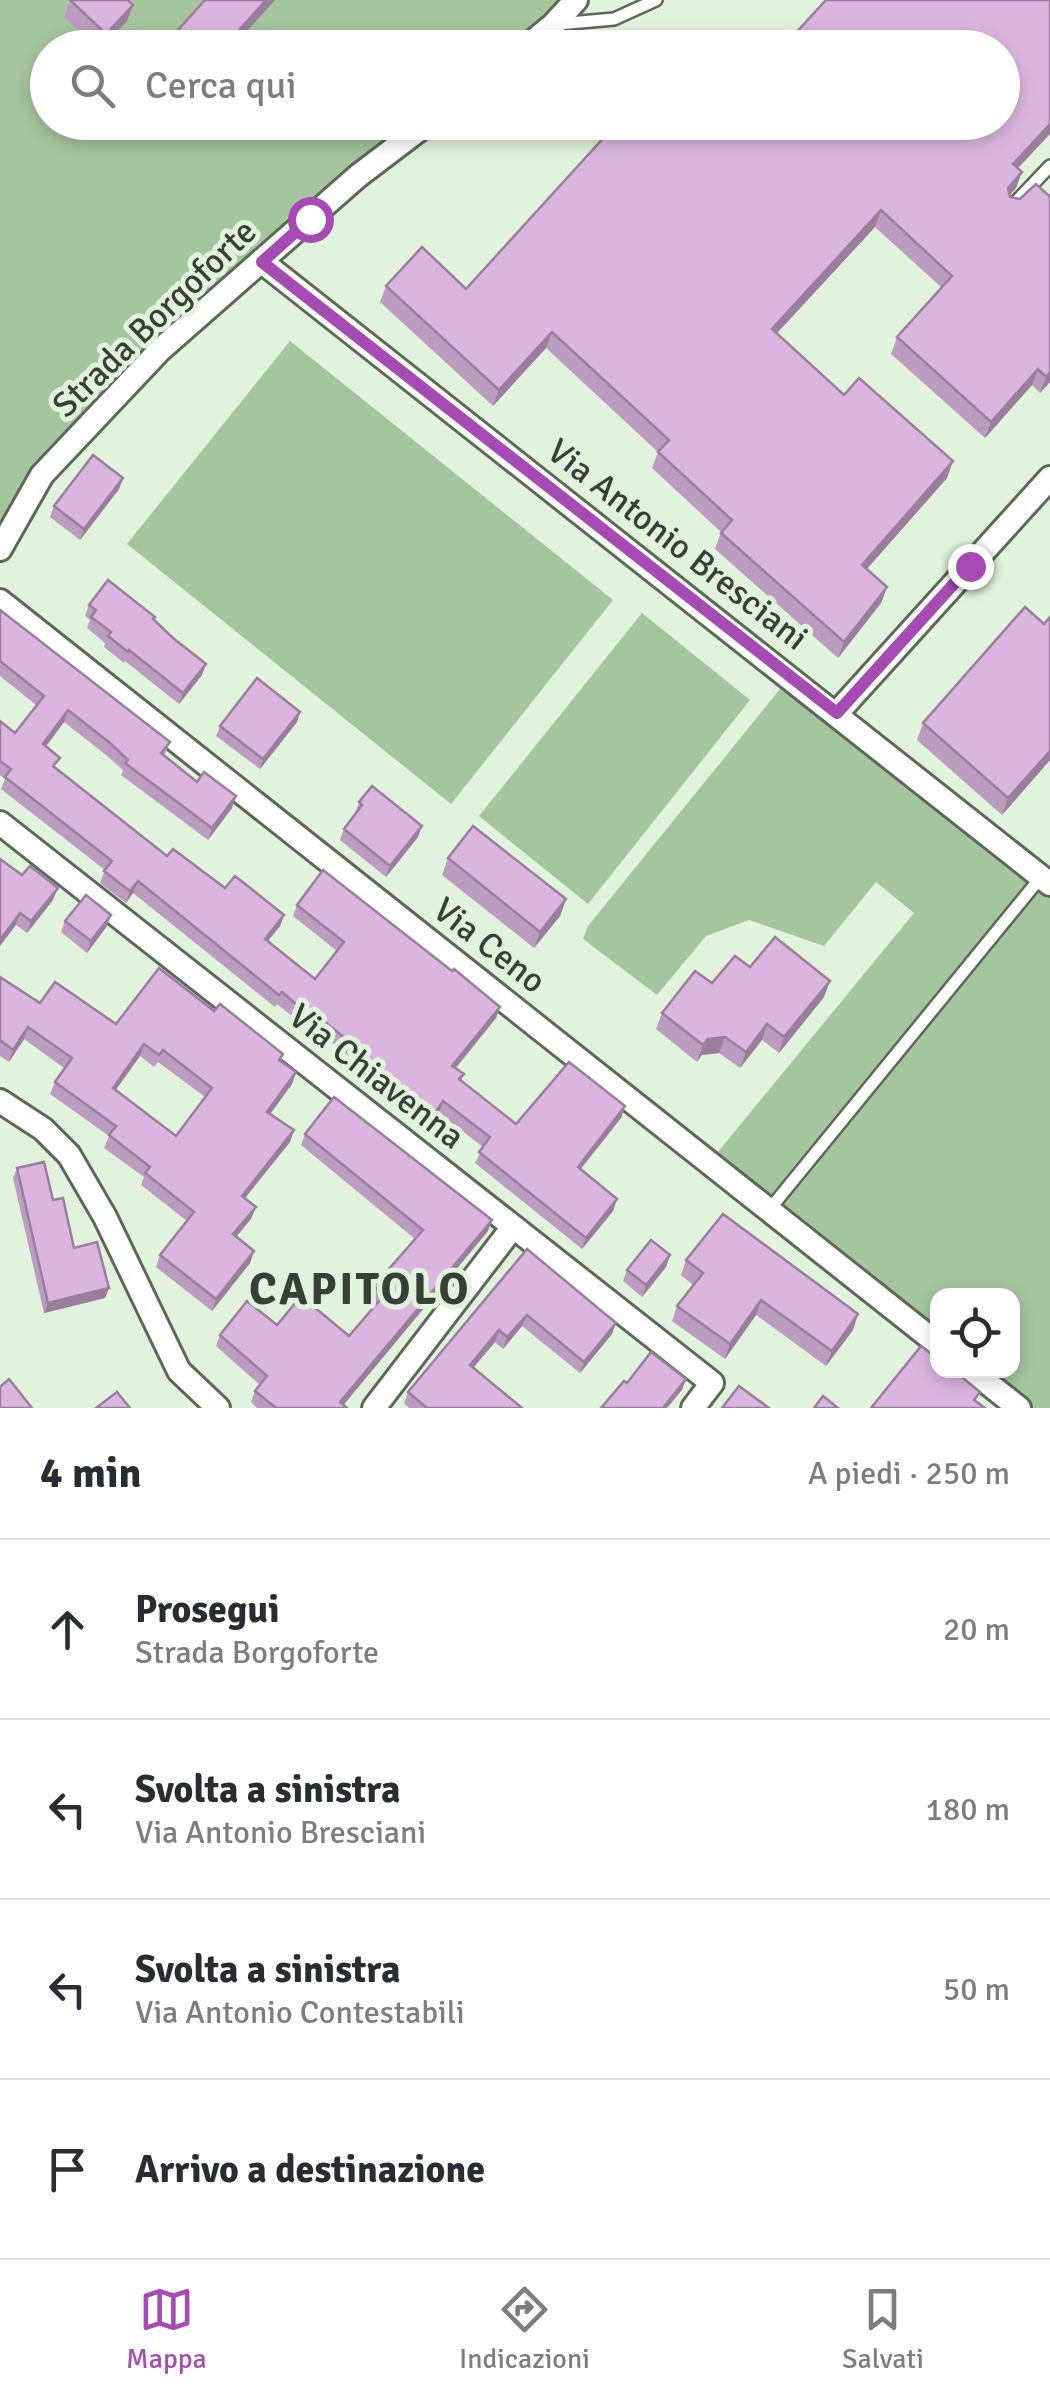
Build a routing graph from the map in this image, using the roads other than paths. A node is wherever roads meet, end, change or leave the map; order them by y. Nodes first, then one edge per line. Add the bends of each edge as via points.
1 (576, 0) edge
2 (656, 0) edge
3 (554, 25) junction
4 (548, 30) edge
5 (405, 140) edge
6 (1050, 166) edge
7 (1011, 207) edge
8 (262, 262) junction
9 (1050, 478) edge
10 (0, 549) edge
11 (0, 601) edge
12 (837, 713) junction
13 (0, 823) edge
14 (1046, 880) edge
15 (0, 1101) edge
16 (769, 1210) junction
17 (513, 1227) junction
18 (930, 1338) edge
19 (982, 1378) edge
20 (218, 1408) edge
21 (374, 1408) edge
22 (693, 1408) edge
23 (1019, 1408) edge

1 - 3 street
2 - 3 lane via 614,20
3 - 4 street
5 - 8 street, Strada Borgoforte
6 - 7 lane
8 - 10 street, Strada Borgoforte via 160,350 42,475
8 - 12 street, Via Antonio Bresciani
9 - 12 street
11 - 16 street, Via Ceno
12 - 14 street, Via Antonio Bresciani
13 - 17 street, Via Chiavenna
14 - 16 lane
15 - 20 street via 68,1155 178,1371
16 - 18 street, Via Ceno
17 - 21 street
17 - 22 street, Via Chiavenna via 712,1383
19 - 23 street

